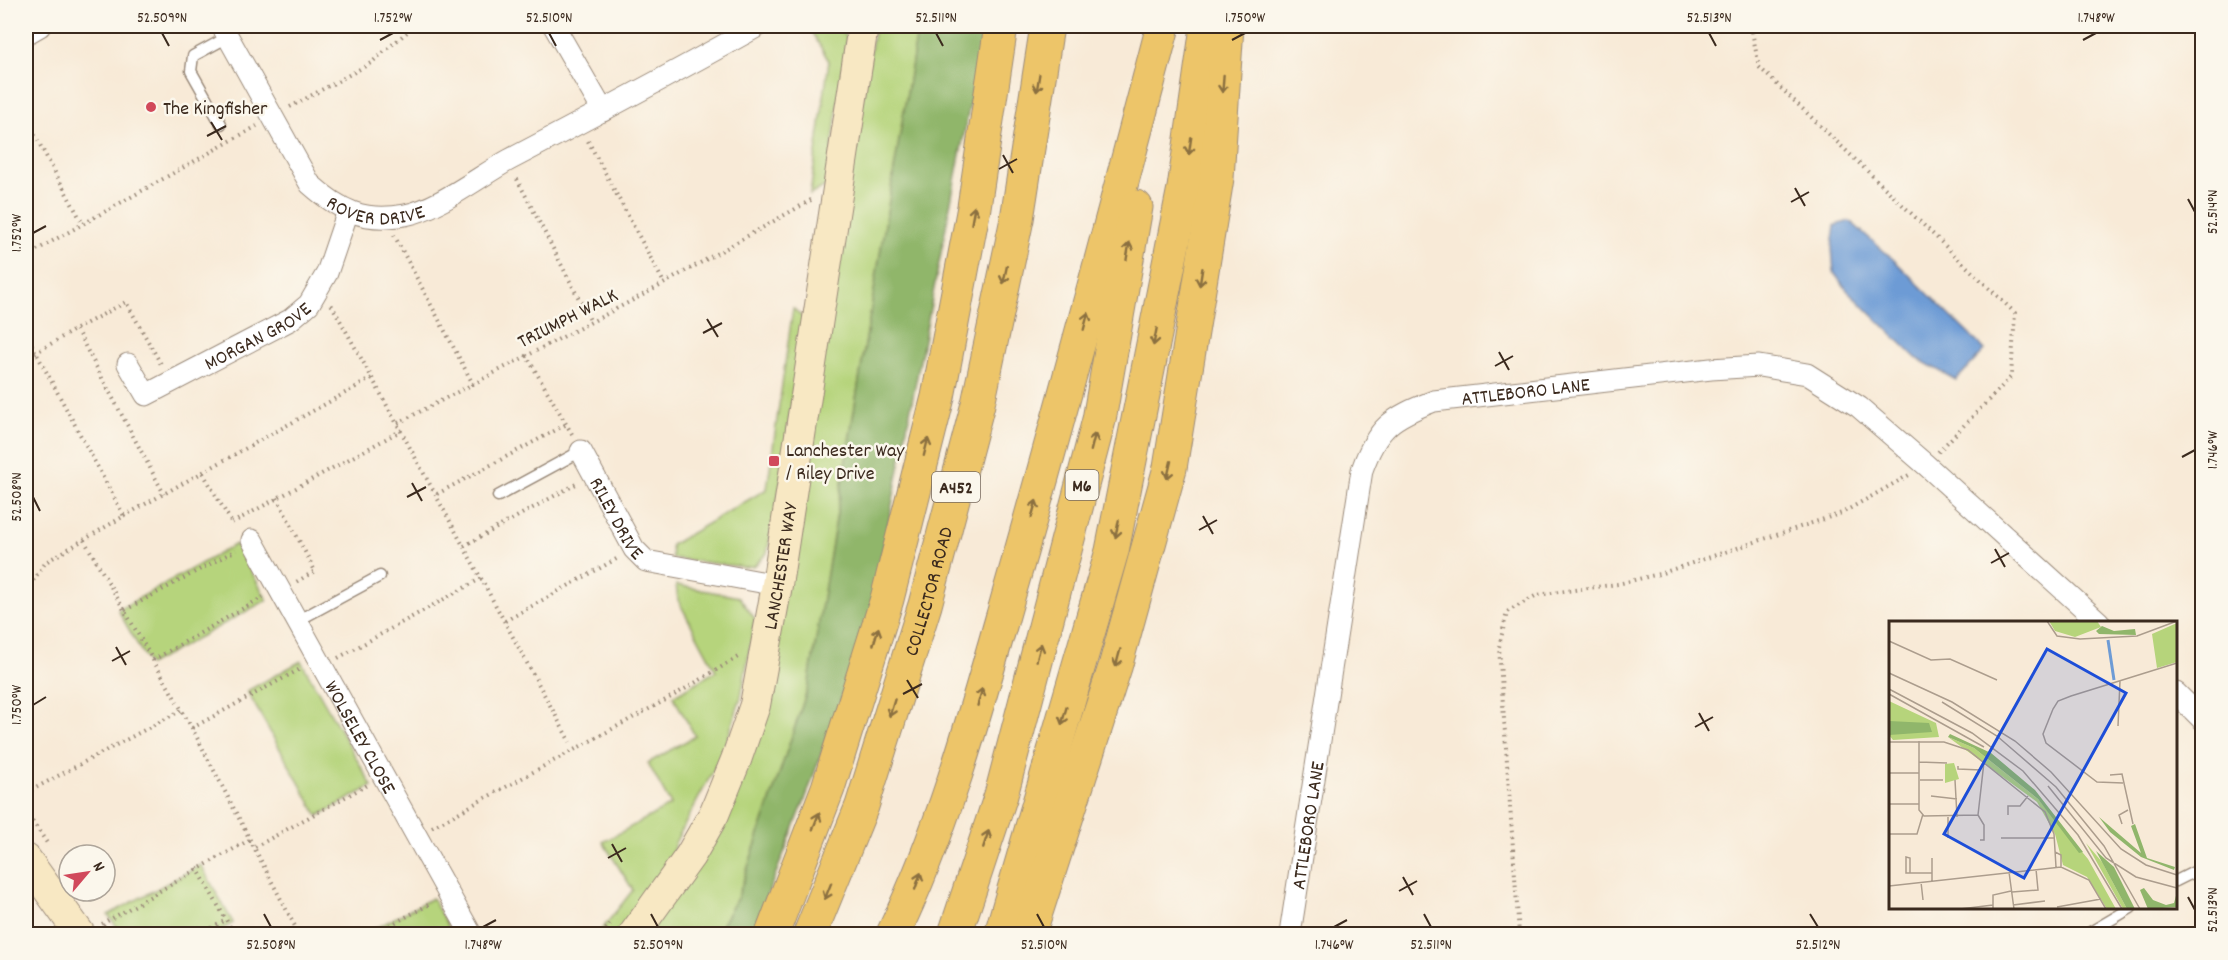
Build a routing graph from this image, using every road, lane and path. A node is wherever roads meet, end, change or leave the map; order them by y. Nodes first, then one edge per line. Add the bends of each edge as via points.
1 (40, 26) edge
2 (414, 26) edge
3 (554, 26) edge
4 (758, 26) edge
5 (863, 26) edge
6 (1001, 26) edge
7 (1047, 26) edge
8 (1165, 26) edge
9 (1207, 26) edge
10 (1227, 26) edge
11 (1751, 26) edge
12 (229, 30) edge
13 (26, 34) edge
14 (603, 111) junction
15 (272, 117) junction
16 (26, 119) edge
17 (221, 124) dead end
18 (579, 124) junction
19 (507, 161) junction
20 (840, 183) junction
21 (348, 212) junction
22 (383, 216) junction
23 (83, 224) junction
24 (26, 256) edge
25 (664, 283) junction
26 (321, 285) junction
27 (591, 322) junction
28 (76, 329) junction
29 (26, 334) edge
30 (34, 353) junction
31 (526, 355) junction
32 (128, 364) dead end
33 (372, 378) junction
34 (171, 382) junction
35 (473, 384) junction
36 (398, 423) junction
37 (567, 424) junction
38 (402, 430) junction
39 (581, 451) junction
40 (1926, 465) junction
41 (203, 473) junction
42 (594, 473) junction
43 (164, 494) junction
44 (436, 494) junction
45 (498, 496) dead end
46 (124, 516) junction
47 (232, 523) junction
48 (84, 540) junction
49 (248, 543) junction
50 (464, 546) junction
51 (634, 549) junction
52 (380, 576) dead end
53 (482, 578) junction
54 (777, 585) junction
55 (26, 588) edge
56 (279, 588) junction
57 (124, 610) junction
58 (297, 621) junction
59 (505, 621) junction
60 (2098, 621) edge
61 (741, 646) dead end
62 (738, 657) junction
63 (153, 660) junction
64 (320, 663) junction
65 (736, 668) dead end
66 (2177, 695) edge
67 (182, 710) junction
68 (2202, 719) edge
69 (192, 728) junction
70 (570, 742) dead end
71 (383, 776) junction
72 (26, 792) edge
73 (416, 836) junction
74 (251, 839) junction
75 (255, 847) junction
76 (26, 859) edge
77 (197, 868) junction
78 (2202, 868) edge
79 (2177, 880) edge
80 (448, 893) junction
81 (2129, 909) edge
82 (226, 920) junction
83 (625, 926) edge
84 (79, 934) edge
85 (201, 934) edge
86 (234, 934) edge
87 (299, 934) edge
88 (374, 934) edge
89 (471, 934) edge
90 (602, 934) edge
91 (772, 934) edge
92 (810, 934) edge
93 (893, 934) edge
94 (954, 934) edge
95 (1001, 934) edge
96 (1029, 934) edge
97 (1290, 934) edge
98 (1519, 934) edge
99 (2087, 934) edge

1 - 13 street
2 - 15 path via 371,63
3 - 14 street
4 - 14 street, ROVER DRIVE
5 - 20 street, LANCHESTER WAY
91 -> 6 highway, COLLECTOR ROAD / A452 via 832,777 887,598 938,397 974,207
7 -> 92 highway, COLLECTOR ROAD / A452 via 1017,219 978,404 925,605 865,795
93 -> 8 highway via 914,891 968,737 1068,388
94 -> 8 highway, M6 via 1001,795 1099,420
9 -> 95 highway, M6 via 1184,188 1112,552
10 -> 96 highway via 1217,178 1170,468 1115,667
11 - 40 path via 1759,67 2015,313 2011,377
12 - 15 street, ROVER DRIVE
12 - 17 lane via 193,56 191,71
14 - 18 street, ROVER DRIVE
15 - 21 street, ROVER DRIVE via 310,184
15 - 23 path
16 - 23 path
18 - 19 street, ROVER DRIVE
18 - 25 path
19 - 22 street, ROVER DRIVE via 422,211
19 - 27 path
20 - 25 path, TRIUMPH WALK
20 - 54 street, LANCHESTER WAY
21 - 22 street, ROVER DRIVE via 364,217
21 - 26 street, MORGAN GROVE
22 - 35 path
23 - 24 path
25 - 27 path, TRIUMPH WALK
26 - 33 path
26 - 34 street, MORGAN GROVE via 309,304 290,320
27 - 31 path, TRIUMPH WALK
28 - 30 path
28 - 34 path via 126,302
28 - 43 path
29 - 30 path
30 - 46 path
31 - 35 path, TRIUMPH WALK
31 - 37 path
32 - 34 street, MORGAN GROVE via 146,395
33 - 36 path
33 - 41 path
35 - 36 path, TRIUMPH WALK
36 - 38 path
37 - 39 path
37 - 44 path
38 - 44 path
38 - 47 path
39 - 42 street, RILEY DRIVE
39 - 45 lane
40 - 60 street, ATTLEBORO LANE
40 - 97 street, ATTLEBORO LANE via 1858,407 1807,374 1759,366 1434,402 1386,425 1370,447 1362,470
40 - 98 path via 1842,513 1659,574 1537,595 1507,612 1499,647
41 - 43 path
41 - 47 path
42 - 50 path
42 - 51 street, RILEY DRIVE
43 - 46 path
44 - 50 path
46 - 48 path
47 - 49 path
48 - 55 path via 46,562
48 - 57 path
49 - 56 street, WOLSELEY CLOSE
49 - 57 path
50 - 53 path
51 - 54 street, RILEY DRIVE via 646,561
51 - 59 path
52 - 58 lane
53 - 59 path
53 - 64 path
54 - 83 street, LANCHESTER WAY via 755,705 714,814 690,856
56 - 58 street, WOLSELEY CLOSE
56 - 63 path
57 - 63 path
58 - 64 street, WOLSELEY CLOSE
59 - 70 path
61 - 62 path
62 - 65 path
62 - 73 path
63 - 67 path
64 - 69 path
64 - 71 street, WOLSELEY CLOSE
66 - 68 street
67 - 69 path
67 - 72 path
69 - 74 path
71 - 73 street, WOLSELEY CLOSE
71 - 75 path
73 - 80 street, WOLSELEY CLOSE
74 - 75 path
74 - 77 path
75 - 87 path
76 - 84 street
77 - 82 path
77 - 84 path
78 - 79 lane
80 - 88 path
80 - 89 street, WOLSELEY CLOSE
81 - 99 lane
82 - 85 path
82 - 86 path
83 - 90 path

